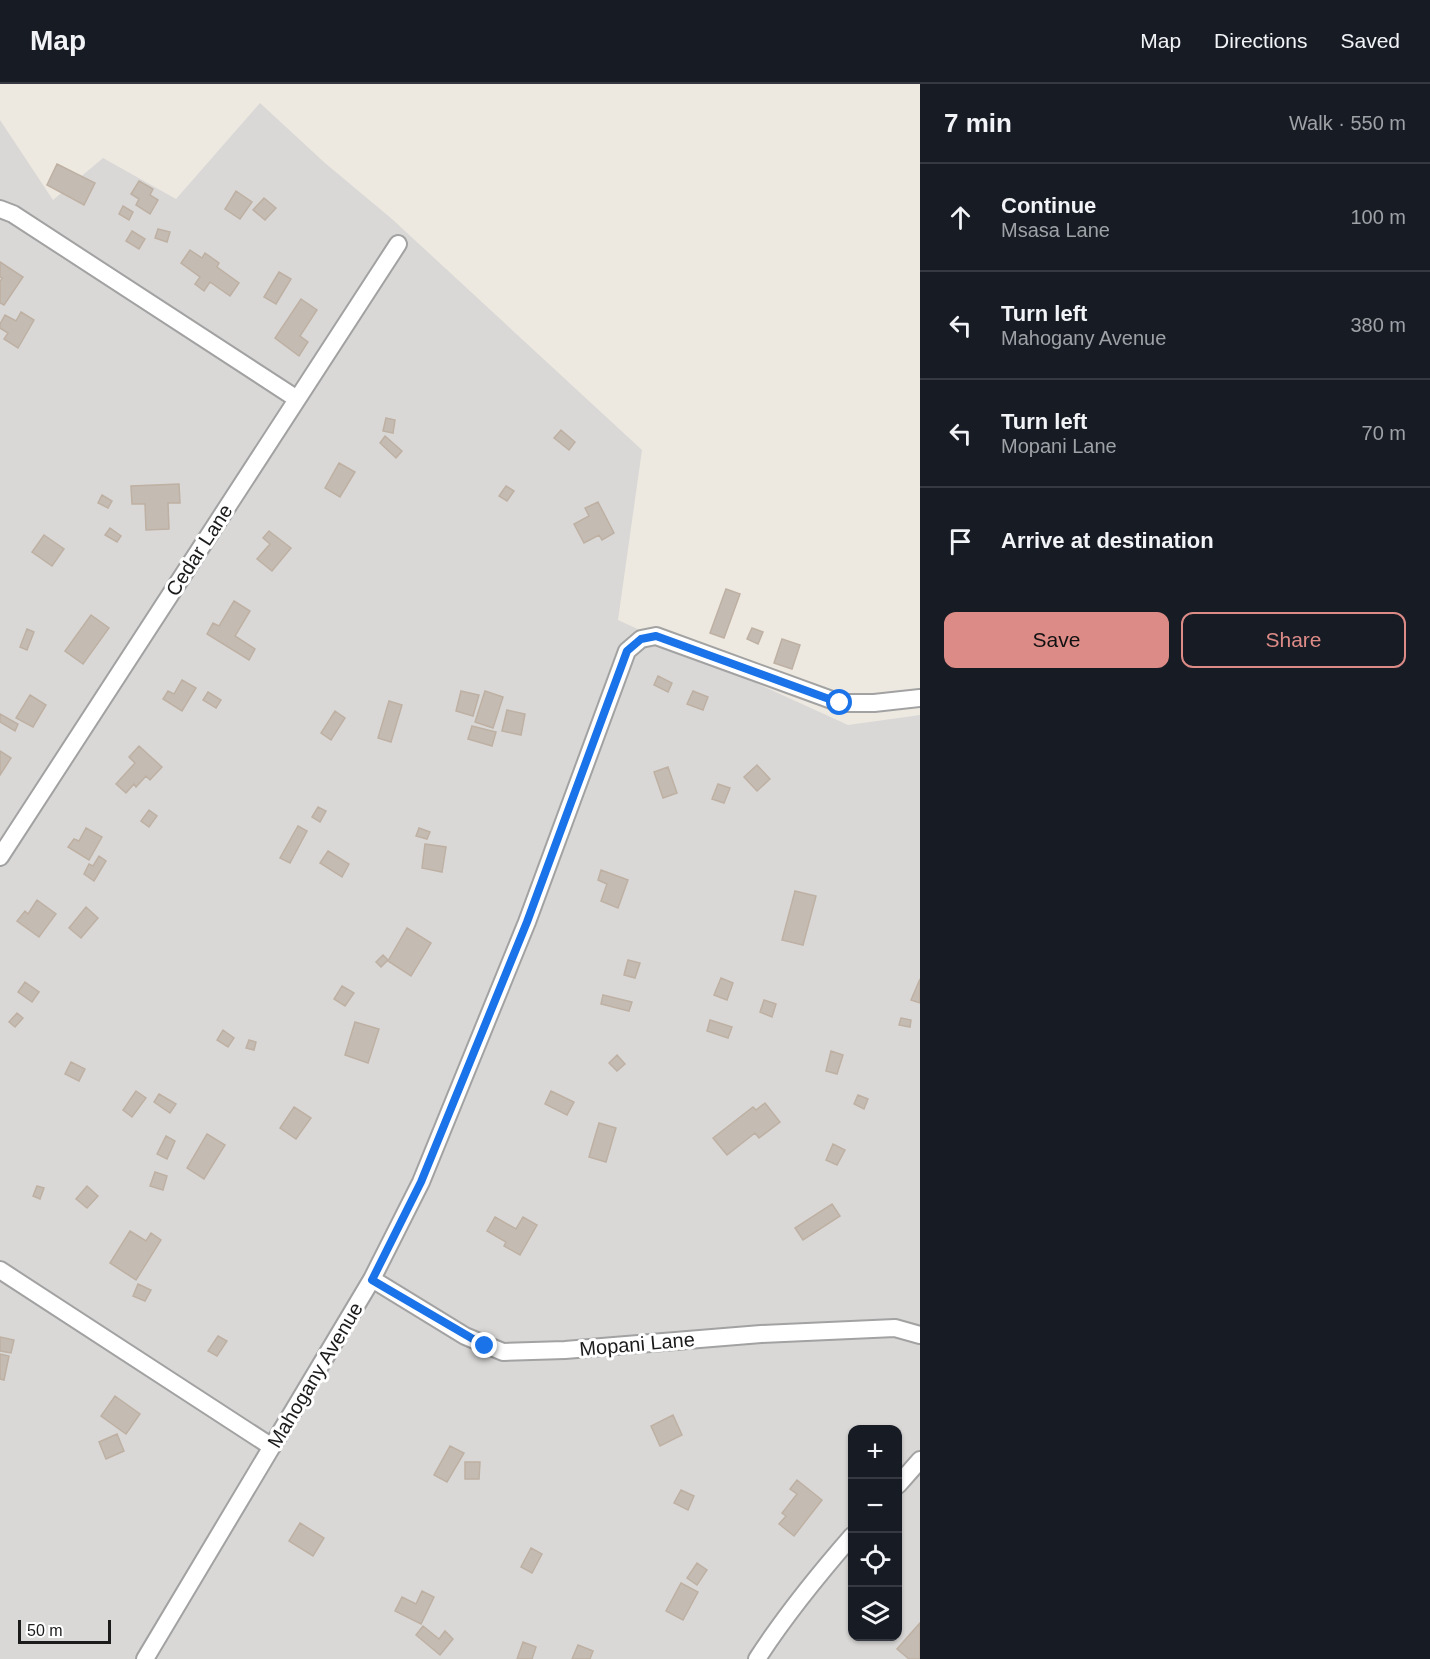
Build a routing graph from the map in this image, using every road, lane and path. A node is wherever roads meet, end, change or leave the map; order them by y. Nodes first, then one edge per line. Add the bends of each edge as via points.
1 (0, 209) edge
2 (398, 244) dead end
3 (297, 399) junction
4 (920, 699) edge
5 (0, 857) edge
6 (0, 1270) edge
7 (372, 1280) junction
8 (920, 1335) edge
9 (272, 1447) junction
10 (920, 1460) edge
11 (902, 1480) edge
12 (848, 1540) edge
13 (144, 1659) edge
14 (758, 1659) edge

1 - 3 street
2 - 3 street, Cedar Lane
3 - 5 street, Cedar Lane
4 - 7 street, Mahogany Avenue via 840,703 656,636 638,641 627,651 527,922 425,1171
6 - 9 street
7 - 8 street, Mopani Lane via 465,1336 503,1352 895,1328
7 - 9 street, Mahogany Avenue
9 - 13 street, Mahogany Avenue
10 - 11 street
12 - 14 street via 811,1582

